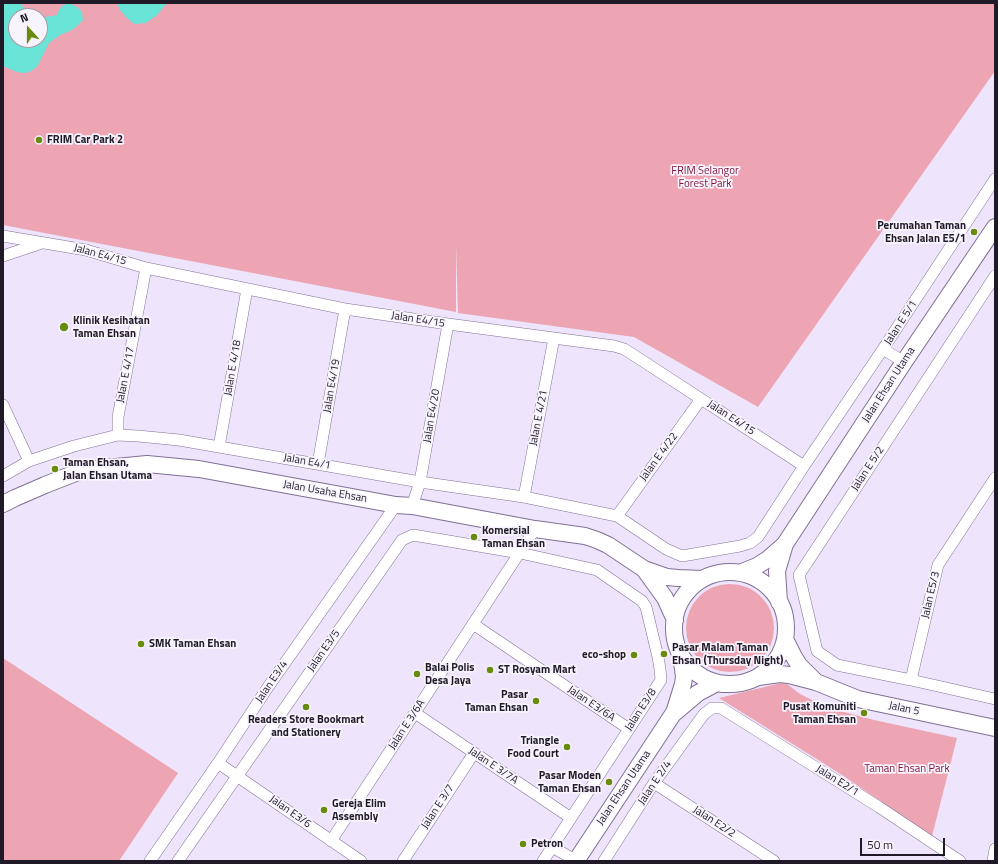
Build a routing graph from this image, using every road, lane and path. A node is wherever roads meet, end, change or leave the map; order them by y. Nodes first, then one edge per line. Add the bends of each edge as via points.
1 (995, 179) edge
2 (995, 227) edge
3 (3, 236) edge
4 (44, 243) junction
5 (3, 256) edge
6 (146, 268) junction
7 (995, 276) edge
8 (247, 289) junction
9 (345, 309) junction
10 (448, 324) junction
11 (554, 338) junction
12 (883, 349) junction
13 (904, 362) junction
14 (701, 399) junction
15 (3, 405) edge
16 (118, 435) junction
17 (219, 447) junction
18 (29, 461) junction
19 (318, 464) junction
20 (804, 466) junction
21 (3, 476) edge
22 (995, 478) edge
23 (420, 482) junction
24 (524, 497) junction
25 (3, 504) edge
26 (396, 505) junction
27 (412, 506) junction
28 (617, 516) junction
29 (535, 529) junction
30 (785, 544) junction
31 (520, 553) junction
32 (644, 569) junction
33 (742, 572) junction
34 (702, 579) junction
35 (779, 602) junction
36 (675, 620) junction
37 (473, 624) junction
38 (785, 639) junction
39 (681, 656) junction
40 (758, 677) junction
41 (912, 680) junction
42 (816, 682) junction
43 (727, 684) junction
44 (995, 699) edge
45 (712, 708) joint
46 (415, 713) junction
47 (673, 714) junction
48 (995, 728) edge
49 (629, 729) junction
50 (474, 753) junction
51 (218, 762) junction
52 (237, 776) junction
53 (654, 783) junction
54 (571, 818) junction
55 (331, 841) junction
56 (552, 847) junction
57 (995, 849) edge
58 (150, 861) edge
59 (178, 861) edge
60 (361, 861) edge
61 (403, 861) edge
62 (543, 861) edge
63 (576, 861) edge
64 (604, 861) edge
65 (774, 861) edge
66 (960, 861) edge
67 (992, 861) edge

1 - 12 street, Jalan E 5/1
2 - 13 street, Jalan Ehsan Utama
3 - 4 street, Jalan E4/15
4 - 5 street
4 - 6 street, Jalan E4/15 via 86,250
6 - 8 street, Jalan E4/15
6 - 16 street, Jalan E 4/17 via 118,418
7 - 41 street, Jalan E 5/2 via 799,575 817,651 837,665
8 - 9 street, Jalan E4/15
8 - 17 street, Jalan E 4/18
9 - 10 street, Jalan E4/15
9 - 19 street, Jalan E4/19
10 - 11 street, Jalan E4/15
10 - 23 street, Jalan E4/20
11 - 14 street, Jalan E4/15 via 624,349
11 - 24 street, Jalan E 4/21
12 - 13 street
12 - 20 street, Jalan E 5/1
13 - 30 street, Jalan Ehsan Utama
14 - 20 street, Jalan E4/15
14 - 28 street, Jalan E 4/22
15 - 18 street
16 - 17 street, Jalan E4/1 via 179,440
16 - 18 street, Jalan E4/1
17 - 19 street, Jalan E4/1
18 - 21 street, Jalan E4/1
19 - 23 street, Jalan E4/1
20 - 28 street, Jalan E 5/1 via 758,537 740,546 682,556 666,549
22 - 41 street, Jalan E5/3 via 938,564
23 - 24 street, Jalan E4/1
23 - 27 street, Jalan E4/20
24 - 28 street, Jalan E4/1
25 - 26 street, Jalan Usaha Ehsan via 78,472 147,464 199,469
26 - 27 street, Jalan Usaha Ehsan
26 - 51 street, Jalan E3/4 via 268,686
27 - 29 street, Jalan Usaha Ehsan
29 - 31 street, Jalan E 3/6A
29 - 32 street, Jalan Usaha Ehsan via 597,540
30 - 33 street, Jalan Ehsan Utama via 768,559
30 - 35 street, Jalan Ehsan Utama via 777,571
31 - 37 street, Jalan E 3/6A
31 - 49 street, Jalan E3/8 via 597,570 642,601 646,607 661,680
31 - 52 street, Jalan E3/5 via 414,535 402,540
32 - 34 street, Jalan Usaha Ehsan via 678,578
32 - 36 street, Jalan Usaha Ehsan via 665,598
33 - 34 street
33 - 35 street via 760,580
34 - 36 street via 694,585 679,606
35 - 38 street via 786,628
36 - 39 street via 675,638
37 - 46 street, Jalan E 3/6A
37 - 49 street, Jalan E3/6A
38 - 40 street via 776,660
38 - 42 street, Jalan 5 via 799,665
39 - 43 street via 700,676 713,682
39 - 47 street, Jalan Ehsan Utama via 684,677
40 - 42 street, Jalan 5 via 780,674
40 - 43 street via 746,682
41 - 44 street
42 - 48 street, Jalan 5 via 858,699
43 - 47 street, Jalan Ehsan Utama via 717,683 698,693
45 - 53 street, Jalan E 2/4 via 704,714
45 - 66 street, Jalan E2/1 via 721,708
46 - 50 street, Jalan E 3/7A
46 - 55 street, Jalan E 3/6A
47 - 63 street, Jalan Ehsan Utama
49 - 54 street, Jalan E3/8
50 - 54 street, Jalan E 3/7A
50 - 61 street, Jalan E 3/7
51 - 52 street, Jalan E3/6
51 - 58 street, Jalan E3/4
52 - 55 street, Jalan E3/6
52 - 59 street, Jalan E3/5
53 - 64 street, Jalan E 2/4
53 - 65 street, Jalan E2/2
54 - 56 street, Jalan E3/8
55 - 60 street, Jalan E3/6
56 - 62 street, Jalan E3/8
56 - 63 street
57 - 67 street

